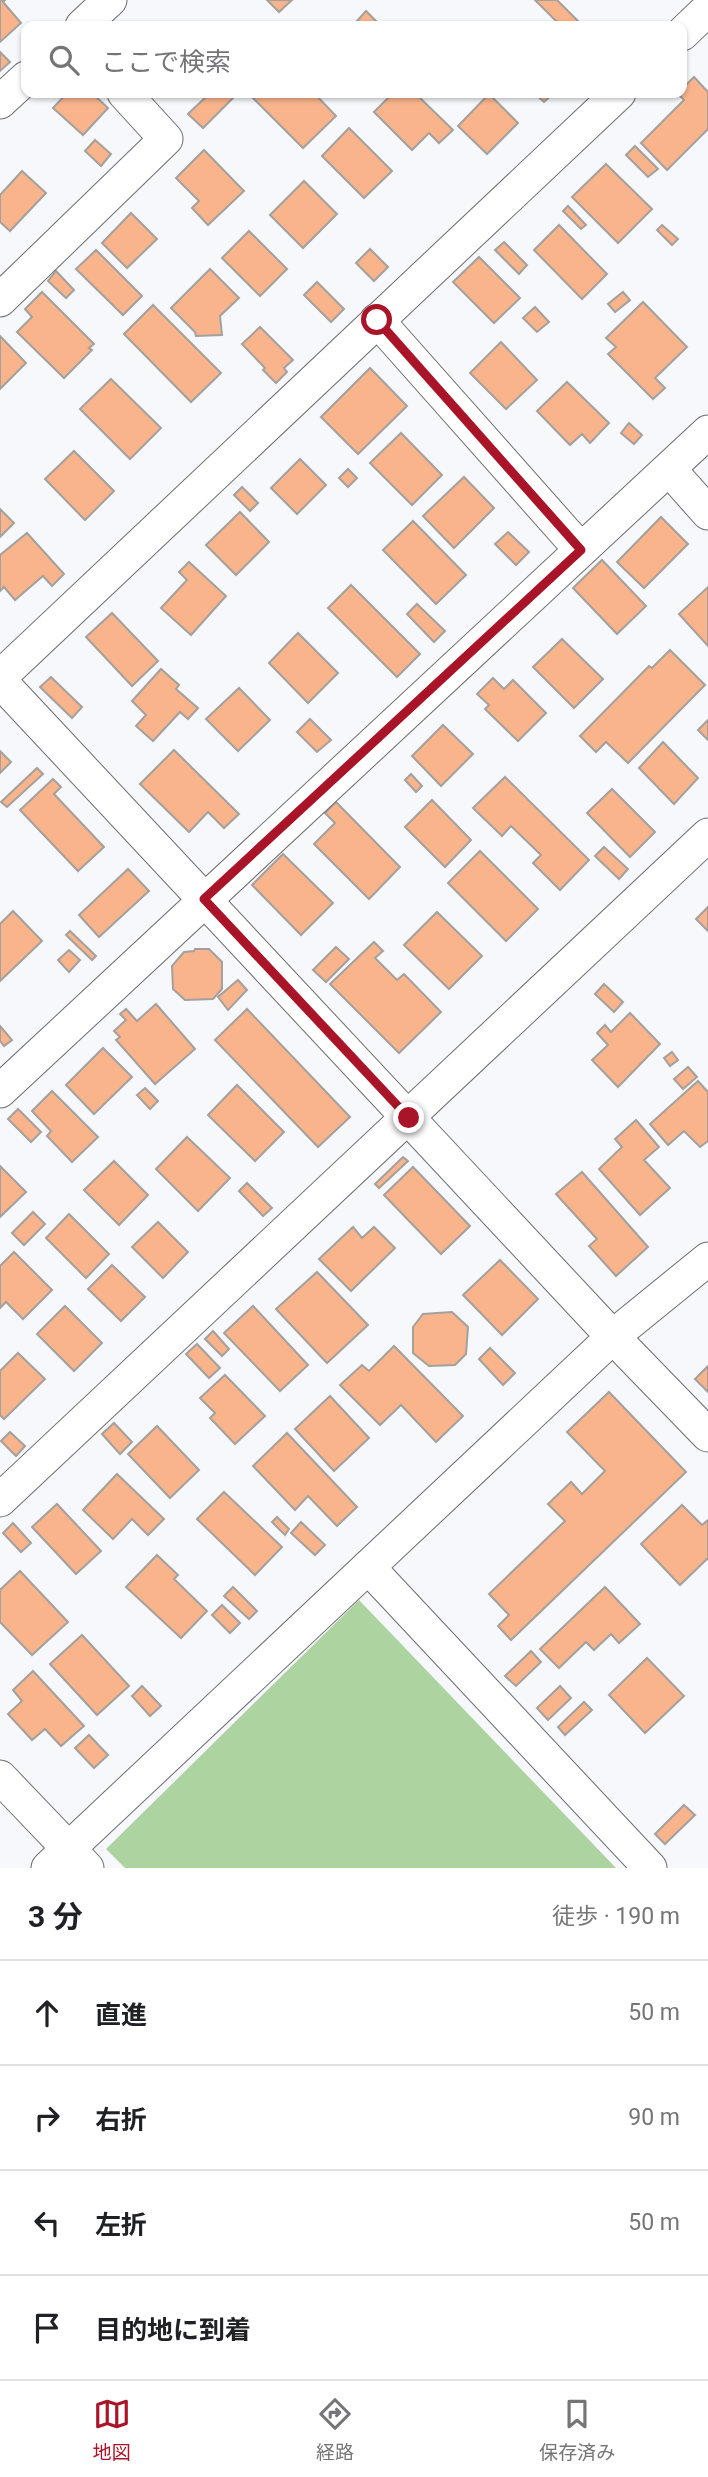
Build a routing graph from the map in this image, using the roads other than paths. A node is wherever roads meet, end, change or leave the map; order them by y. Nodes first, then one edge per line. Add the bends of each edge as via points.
1 (110, 0) edge
2 (708, 9) edge
3 (87, 21) edge
4 (687, 29) edge
5 (129, 98) edge
6 (614, 98) edge
7 (0, 300) edge
8 (377, 320) junction
9 (708, 432) edge
10 (669, 469) junction
11 (708, 513) edge
12 (581, 550) junction
13 (0, 679) edge
14 (708, 835) edge
15 (204, 899) junction
16 (0, 1091) edge
17 (409, 1118) junction
18 (708, 1259) edge
19 (613, 1337) junction
20 (708, 1435) edge
21 (0, 1500) edge
22 (368, 1567) junction
23 (0, 1777) edge
24 (68, 1862) edge
25 (650, 1868) edge

1 - 3 street
2 - 4 street
5 - 7 street via 166,139
6 - 8 street
8 - 12 street
8 - 13 street
9 - 10 street
10 - 11 street
10 - 12 street
12 - 15 street
13 - 15 street
14 - 17 street
15 - 16 street
15 - 17 street
17 - 19 street
17 - 21 street
18 - 19 street
19 - 20 street
19 - 22 street
22 - 24 street
22 - 25 street
23 - 24 street

